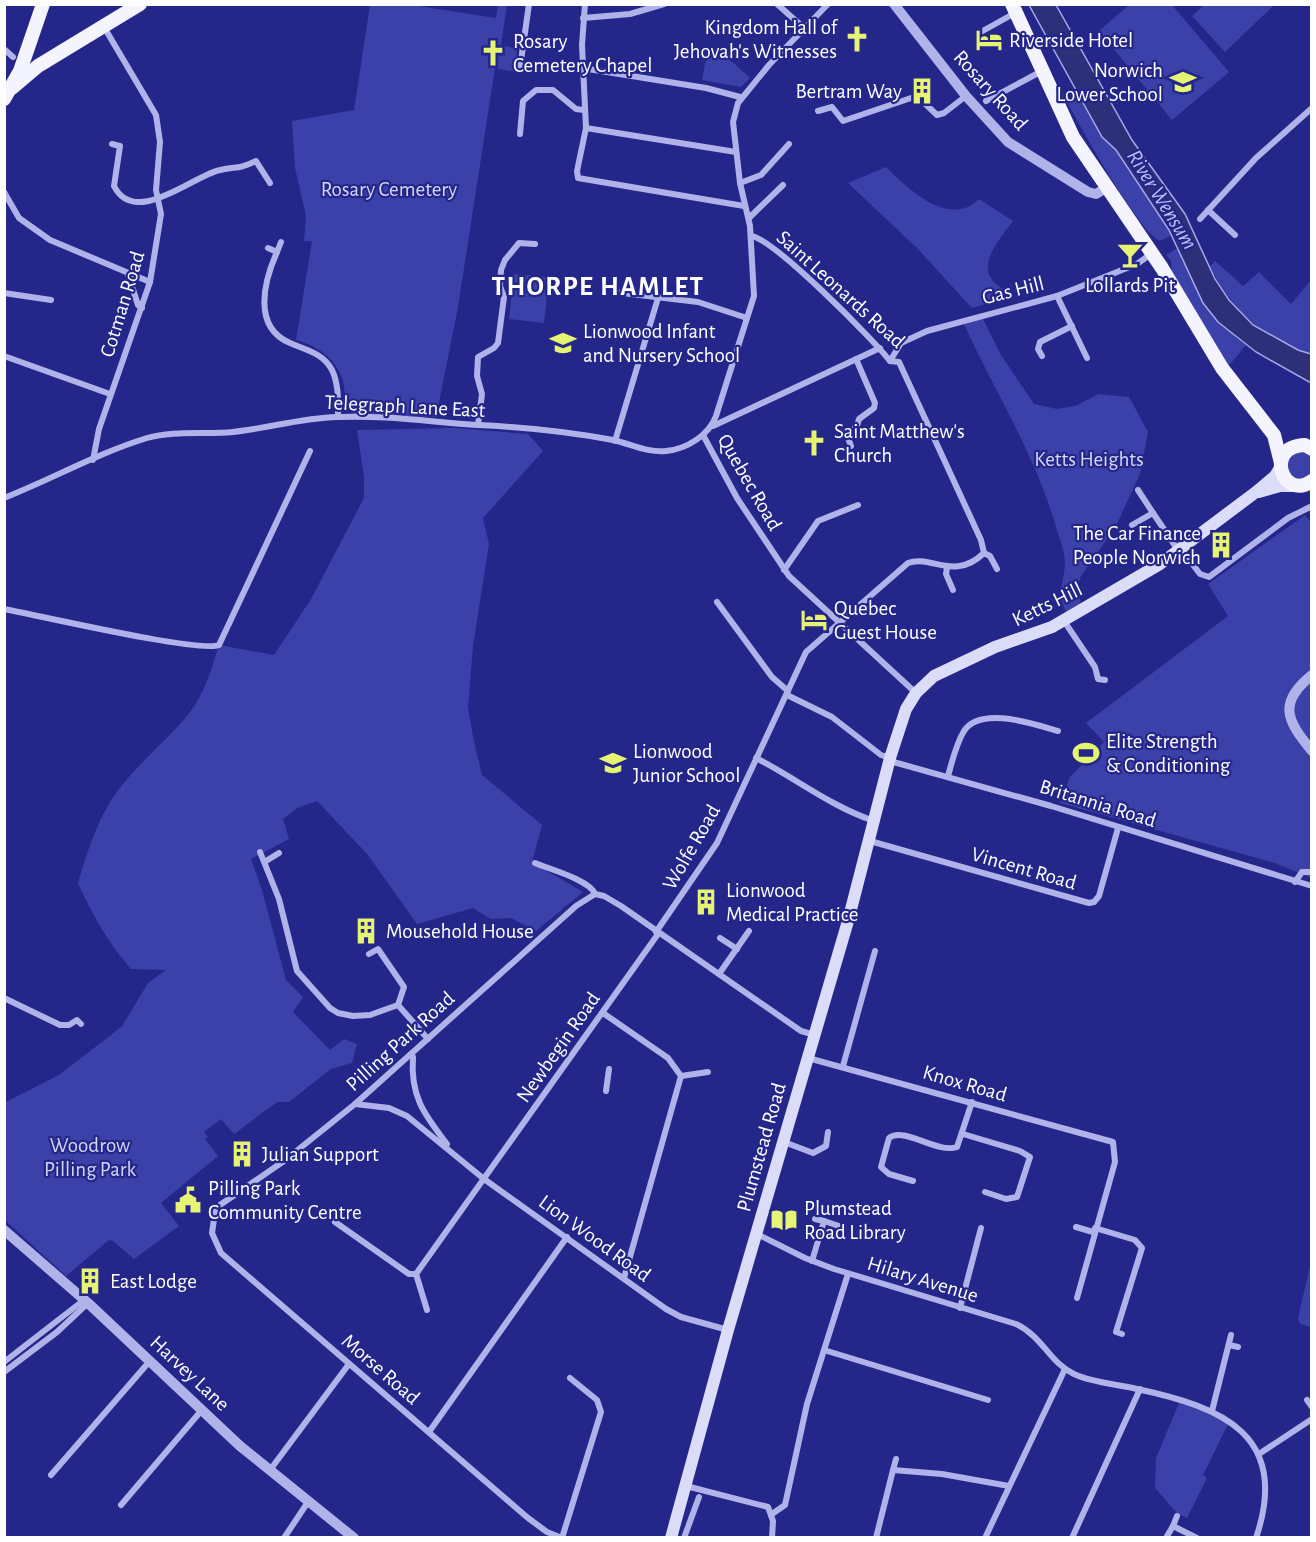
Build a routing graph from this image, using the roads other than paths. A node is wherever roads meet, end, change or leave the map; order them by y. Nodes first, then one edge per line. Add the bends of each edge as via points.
1 (43, 4) edge
2 (140, 4) edge
3 (529, 4) edge
4 (585, 4) edge
5 (664, 4) edge
6 (777, 4) edge
7 (828, 4) edge
8 (894, 4) edge
9 (1014, 8) edge
10 (583, 18) junction
11 (104, 26) junction
12 (804, 28) junction
13 (34, 31) junction
14 (979, 33) dead end
15 (54, 56) junction
16 (520, 68) dead end
17 (582, 68) junction
18 (20, 71) junction
19 (1043, 71) junction
20 (8, 93) edge
21 (966, 96) junction
22 (741, 97) junction
23 (986, 101) dead end
24 (1311, 108) edge
25 (584, 110) junction
26 (818, 111) dead end
27 (586, 128) junction
28 (520, 134) dead end
29 (118, 143) dead end
30 (789, 144) dead end
31 (736, 152) junction
32 (270, 183) dead end
33 (740, 183) junction
34 (783, 185) dead end
35 (1106, 188) junction
36 (4, 192) edge
37 (156, 199) junction
38 (744, 206) junction
39 (1208, 210) junction
40 (748, 218) junction
41 (1200, 219) dead end
42 (1236, 235) dead end
43 (751, 236) junction
44 (281, 242) dead end
45 (535, 244) dead end
46 (268, 249) dead end
47 (277, 252) junction
48 (1151, 254) junction
49 (128, 274) junction
50 (150, 282) junction
51 (614, 292) dead end
52 (4, 293) edge
53 (1057, 296) junction
54 (658, 298) junction
55 (51, 300) dead end
56 (142, 308) junction
57 (747, 318) junction
58 (1071, 326) junction
59 (880, 348) junction
60 (4, 356) edge
61 (1042, 356) dead end
62 (1087, 358) dead end
63 (856, 359) junction
64 (890, 361) junction
65 (110, 394) junction
66 (338, 416) junction
67 (478, 425) junction
68 (712, 426) junction
69 (703, 435) junction
70 (1274, 435) junction
71 (615, 441) junction
72 (851, 446) dead end
73 (1306, 447) edge
74 (310, 451) dead end
75 (93, 460) junction
76 (1281, 465) junction
77 (1308, 484) edge
78 (1138, 490) dead end
79 (1256, 492) junction
80 (4, 498) edge
81 (1310, 504) edge
82 (858, 505) dead end
83 (1153, 513) junction
84 (1132, 525) dead end
85 (1180, 550) junction
86 (987, 554) junction
87 (947, 568) junction
88 (997, 569) dead end
89 (784, 570) junction
90 (953, 590) dead end
91 (717, 602) dead end
92 (4, 609) edge
93 (1064, 621) junction
94 (838, 623) junction
95 (1311, 675) edge
96 (1105, 680) dead end
97 (787, 693) junction
98 (916, 693) junction
99 (1058, 731) dead end
100 (1311, 751) edge
101 (756, 758) junction
102 (889, 762) junction
103 (948, 776) junction
104 (875, 821) junction
105 (1118, 828) junction
106 (870, 841) junction
107 (260, 852) dead end
108 (279, 854) dead end
109 (266, 861) junction
110 (535, 863) dead end
111 (1311, 872) edge
112 (1295, 882) junction
113 (1311, 886) edge
114 (595, 894) junction
115 (749, 931) dead end
116 (657, 933) junction
117 (720, 938) dead end
118 (737, 949) junction
119 (875, 951) dead end
120 (369, 954) dead end
121 (873, 960) junction
122 (881, 962) dead end
123 (719, 974) junction
124 (4, 998) edge
125 (398, 1005) junction
126 (860, 1006) junction
127 (867, 1008) dead end
128 (603, 1013) junction
129 (76, 1019) dead end
130 (815, 1035) junction
131 (428, 1039) junction
132 (411, 1054) junction
133 (808, 1058) junction
134 (843, 1066) junction
135 (609, 1069) dead end
136 (708, 1072) dead end
137 (681, 1076) junction
138 (606, 1091) dead end
139 (972, 1102) junction
140 (355, 1104) junction
141 (828, 1132) dead end
142 (963, 1134) junction
143 (783, 1142) junction
144 (453, 1152) junction
145 (484, 1179) junction
146 (906, 1187) dead end
147 (985, 1192) dead end
148 (220, 1205) joint
149 (815, 1219) dead end
150 (824, 1221) junction
151 (334, 1222) dead end
152 (839, 1226) dead end
153 (1076, 1227) dead end
154 (981, 1228) dead end
155 (4, 1230) edge
156 (1094, 1230) junction
157 (756, 1233) junction
158 (567, 1237) junction
159 (812, 1261) junction
160 (416, 1274) junction
161 (848, 1274) junction
162 (624, 1278) junction
163 (1077, 1298) dead end
164 (86, 1301) junction
165 (960, 1308) junction
166 (427, 1310) dead end
167 (728, 1330) junction
168 (1122, 1334) dead end
169 (1231, 1335) dead end
170 (1228, 1345) junction
171 (1238, 1347) dead end
172 (824, 1350) junction
173 (4, 1362) edge
174 (149, 1362) junction
175 (349, 1364) junction
176 (1065, 1368) junction
177 (4, 1372) edge
178 (570, 1378) dead end
179 (1140, 1389) junction
180 (988, 1400) dead end
181 (1307, 1400) dead end
182 (1311, 1407) edge
183 (201, 1411) junction
184 (1212, 1411) junction
185 (1311, 1419) edge
186 (429, 1432) junction
187 (1259, 1454) junction
188 (896, 1459) dead end
189 (893, 1470) junction
190 (269, 1471) junction
191 (51, 1475) dead end
192 (685, 1486) junction
193 (1009, 1486) junction
194 (699, 1497) dead end
195 (308, 1502) junction
196 (121, 1505) dead end
197 (772, 1514) junction
198 (1177, 1516) dead end
199 (1173, 1526) junction
200 (284, 1538) edge
201 (354, 1538) edge
202 (562, 1538) edge
203 (670, 1538) edge
204 (684, 1538) edge
205 (772, 1538) edge
206 (876, 1538) edge
207 (985, 1538) edge
208 (1072, 1538) edge
209 (1166, 1538) edge
210 (1197, 1538) edge
211 (1256, 1538) edge

1 - 13 main road
2 - 11 main road
3 - 16 street
4 - 10 street
5 - 10 street via 630,14
6 - 12 street
7 - 12 street, Saint Leonards Road
8 - 21 street, Rosary Road
9 - 14 street
9 - 19 main road
10 - 17 street
11 - 15 main road
11 - 37 street, Cotman Road via 156,115 160,129
12 - 22 street, Saint Leonards Road
13 - 15 main road via 37,48
13 - 18 main road
15 - 18 main road
15 - 20 main road
17 - 22 street
17 - 25 street
18 - 20 main road
19 - 23 street
19 - 35 main road via 1073,137
21 - 26 street via 937,115 917,96 843,121 832,107
21 - 35 street, Rosary Road via 1008,142 1088,192 1096,194
22 - 31 street, Saint Leonards Road via 733,122
24 - 39 street via 1256,158
25 - 27 street
25 - 28 street via 576,109 553,90 536,90 523,101
27 - 31 street
27 - 38 street via 578,178
29 - 37 street via 116,190 137,201
30 - 33 street via 761,175
31 - 33 street, Saint Leonards Road
32 - 37 street via 256,161 239,170 219,170
33 - 38 street, Saint Leonards Road
34 - 40 street
35 - 48 main road
36 - 49 street via 30,228
37 - 50 street, Cotman Road via 162,214 161,228
38 - 40 street, Saint Leonards Road
39 - 41 street
39 - 42 street
40 - 43 street, Saint Leonards Road
43 - 57 street, Quebec Road via 754,296
43 - 59 street, Saint Leonards Road via 825,292
44 - 47 street
45 - 67 street via 519,243 501,270 504,297 498,343 478,357 476,363 482,394
46 - 47 street
47 - 66 street via 264,293 266,317 280,337 310,350 327,363 337,383
48 - 53 street, Gas Hill via 1137,264
48 - 70 main road via 1226,374
49 - 50 street
49 - 56 street
50 - 56 street, Cotman Road
51 - 54 street
52 - 55 street
53 - 58 street
53 - 64 street, Gas Hill via 927,331 901,343
54 - 57 street via 698,302
54 - 71 street
56 - 65 street, Cotman Road
57 - 68 street, Quebec Road
58 - 61 street via 1040,342
58 - 62 street
59 - 63 street
59 - 64 street, Saint Leonards Road
60 - 65 street
63 - 68 street
63 - 72 street via 875,403 848,435
64 - 86 street, Saint Leonards Road via 899,362 905,371
65 - 75 street, Cotman Road
66 - 67 street, Telegraph Lane East
66 - 75 street, Telegraph Lane East via 235,432 148,438
67 - 71 street, Telegraph Lane East
68 - 69 street, Quebec Road
69 - 71 street, Telegraph Lane East via 667,451 650,451
69 - 89 street, Quebec Road
70 - 73 main road
70 - 76 main road
73 - 76 main road via 1285,452
74 - 92 street via 219,645 180,643
75 - 80 street, Telegraph Lane East
76 - 77 main road via 1284,478
76 - 79 main road, Ketts Hill via 1275,476
77 - 79 main road, Ketts Hill
78 - 83 street
79 - 85 main road, Ketts Hill
81 - 85 street via 1209,577 1200,574
82 - 89 street via 818,521
83 - 84 street
83 - 85 street
85 - 93 main road, Ketts Hill
86 - 87 street
86 - 88 street, Saint Leonards Road
87 - 90 street
87 - 94 street via 915,560 908,563
89 - 94 street, Quebec Road
91 - 97 street, Britannia Road
93 - 96 street via 1095,667 1098,679
93 - 98 main road, Ketts Hill via 962,661 934,676
94 - 97 street, Wolfe Road via 806,652
94 - 98 street, Quebec Road
95 - 100 street via 1294,692 1288,706 1290,721
97 - 101 street, Wolfe Road
97 - 102 street, Britannia Road via 832,717
98 - 102 main road, Ketts Hill via 904,714
99 - 103 street via 1007,718 971,725 964,730
101 - 104 street via 836,806
101 - 116 street, Wolfe Road via 713,849
102 - 103 street, Britannia Road
102 - 104 main road, Plumstead Road
103 - 105 street, Britannia Road
104 - 106 main road, Plumstead Road
105 - 106 street, Vincent Road via 1099,896 1089,903
105 - 112 street, Britannia Road
106 - 130 main road, Plumstead Road
107 - 109 street
108 - 109 street
109 - 125 street via 297,971 330,1008 353,1016 370,1015
110 - 114 street via 585,883
111 - 112 street via 1302,872
112 - 113 street, Britannia Road
114 - 116 street via 611,899
114 - 131 street, Pilling Park Road via 576,906
115 - 118 street
116 - 123 street
116 - 128 street, Newbegin Road
117 - 118 street
118 - 123 street
119 - 121 street
120 - 125 street via 378,950 404,987
121 - 122 street
121 - 126 street
123 - 130 street via 801,1030
124 - 129 street via 60,1025 69,1025
125 - 131 street
126 - 127 street
126 - 134 street
128 - 137 street via 668,1058
128 - 145 street, Newbegin Road
130 - 133 main road, Plumstead Road
131 - 132 street, Pilling Park Road
132 - 140 street, Pilling Park Road
132 - 144 street, Lion Wood Road via 413,1088 419,1103
133 - 134 street, Knox Road
133 - 143 main road, Plumstead Road
134 - 139 street, Knox Road
135 - 138 street
136 - 137 street
137 - 162 street
139 - 142 street
139 - 156 street, Knox Road via 1113,1142 1115,1162
140 - 144 street, Lion Wood Road via 389,1108 407,1116
140 - 148 street, Pilling Park Road via 284,1161
141 - 143 street via 831,1141 813,1153
142 - 146 street via 957,1147 948,1149 891,1136 881,1167 909,1180
142 - 147 street via 1030,1157 1017,1197 993,1198
143 - 157 main road, Plumstead Road
144 - 145 street, Lion Wood Road
145 - 158 street, Lion Wood Road
145 - 160 street, Newbegin Road
148 - 175 street, Morse Road via 212,1233 220,1253
149 - 150 street
150 - 152 street
150 - 159 street
151 - 160 street via 409,1274
153 - 156 street
154 - 165 street
155 - 164 street, Harvey Lane
156 - 163 street
156 - 168 street via 1135,1240 1142,1248 1116,1332
157 - 159 street, Hilary Avenue
157 - 167 main road, Plumstead Road
158 - 162 street, Lion Wood Road
158 - 186 street
159 - 161 street, Hilary Avenue
160 - 166 street
161 - 165 street, Hilary Avenue
161 - 172 street
162 - 167 street, Lion Wood Road via 672,1313
164 - 173 street
164 - 174 street, Harvey Lane
164 - 177 street via 57,1332
165 - 176 street, Hilary Avenue via 1016,1324 1037,1337
167 - 192 main road, Plumstead Road
169 - 170 street
170 - 171 street
170 - 184 street
172 - 180 street
172 - 197 street via 807,1404 785,1505
174 - 183 street, Harvey Lane
174 - 191 street
175 - 186 street, Morse Road
175 - 190 street
176 - 179 street via 1082,1377
176 - 193 street
178 - 202 street via 597,1400 601,1412
179 - 184 street
179 - 208 street
181 - 182 street
183 - 190 street, Harvey Lane
183 - 196 street
184 - 187 street via 1244,1435
185 - 187 street
186 - 202 street, Morse Road via 528,1518
187 - 211 street via 1266,1489
188 - 189 street
189 - 193 street
189 - 206 street
190 - 195 street, Harvey Lane
192 - 197 street via 764,1506
192 - 203 main road, Plumstead Road
193 - 207 street
194 - 204 street
195 - 200 street
195 - 201 street, Harvey Lane
197 - 205 street
198 - 199 street
199 - 209 street
199 - 210 street

